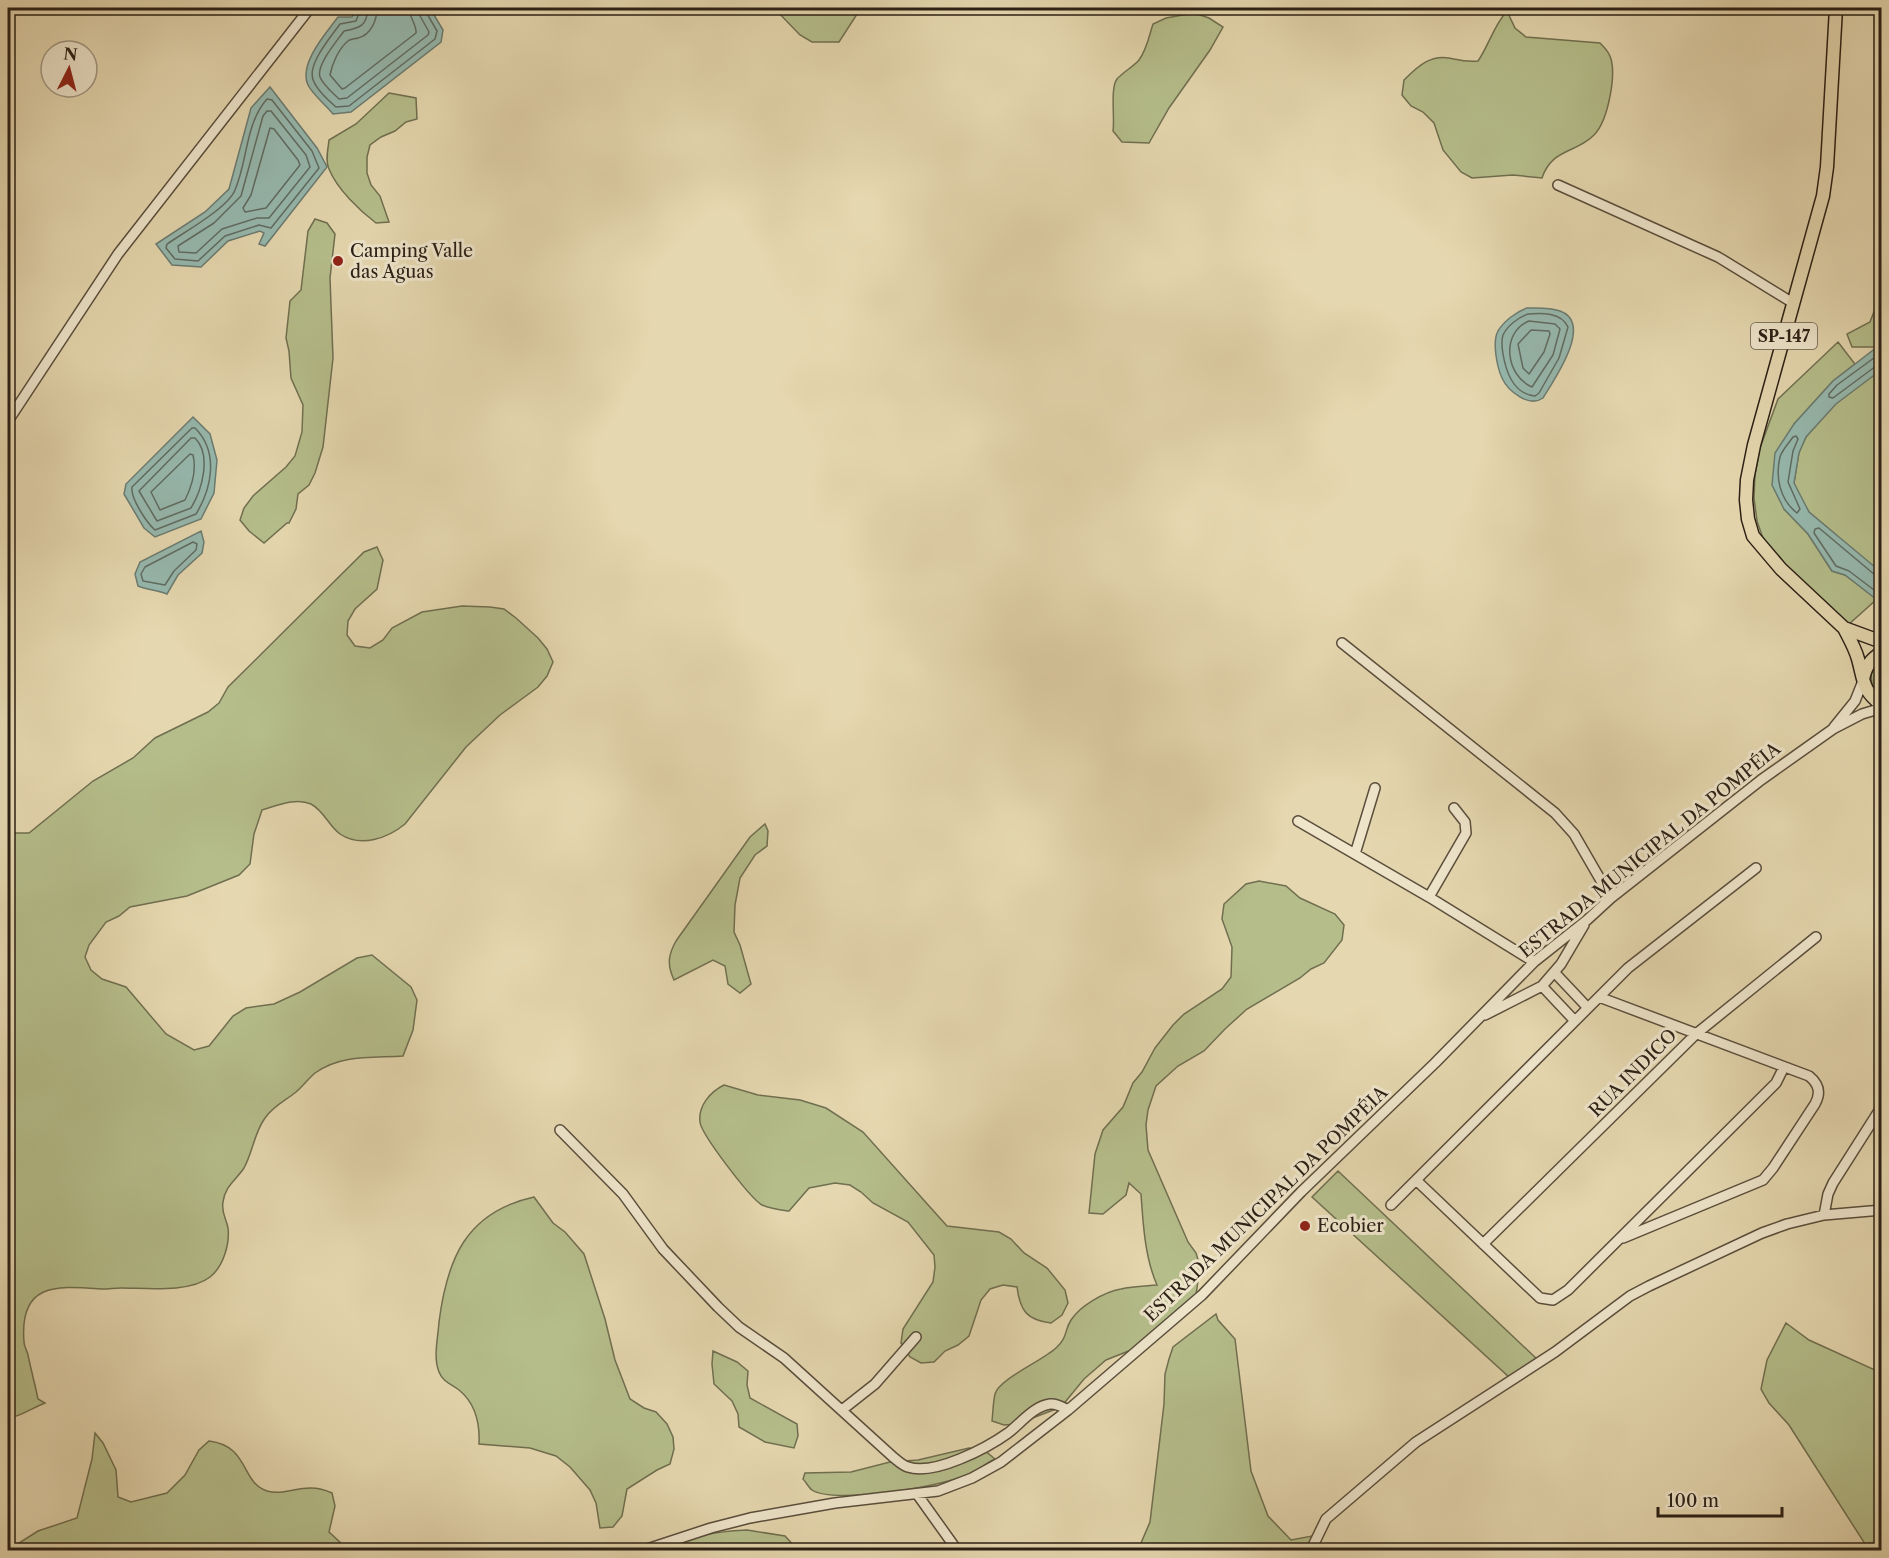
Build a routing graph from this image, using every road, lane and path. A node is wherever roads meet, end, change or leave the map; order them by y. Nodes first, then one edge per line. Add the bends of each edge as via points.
1 (310, 8) edge
2 (1836, 8) edge
3 (1558, 185) dead end
4 (1793, 303) junction
5 (8, 421) edge
6 (1844, 628) junction
7 (1881, 642) edge
8 (1342, 643) dead end
9 (1881, 652) edge
10 (1863, 681) junction
11 (1881, 706) edge
12 (1833, 729) junction
13 (1375, 788) dead end
14 (1454, 808) dead end
15 (1298, 821) dead end
16 (1355, 854) junction
17 (1756, 868) dead end
18 (1429, 897) junction
19 (1611, 898) junction
20 (1587, 920) junction
21 (1816, 938) dead end
22 (1534, 962) junction
23 (1555, 973) junction
24 (1542, 986) junction
25 (1599, 997) junction
26 (1588, 1008) junction
27 (1477, 1019) junction
28 (1575, 1021) junction
29 (1696, 1034) junction
30 (1784, 1067) junction
31 (1880, 1110) edge
32 (560, 1130) dead end
33 (1416, 1180) junction
34 (1391, 1204) dead end
35 (1881, 1210) edge
36 (1824, 1215) junction
37 (1619, 1239) junction
38 (1483, 1244) junction
39 (916, 1337) dead end
40 (842, 1410) junction
41 (1068, 1410) junction
42 (917, 1494) junction
43 (644, 1551) edge
44 (957, 1551) edge
45 (1311, 1551) edge

1 - 5 street via 118,254
2 - 4 main road, SP-147 via 1823,196
3 - 4 street via 1718,257
4 - 6 main road, SP-147 via 1754,445 1747,480 1748,519 1753,536 1766,552
6 - 7 main road, SP-147
6 - 10 main road, SP-147 via 1858,658
8 - 19 street via 1555,813 1574,834
9 - 10 main road via 1867,665
10 - 11 main road
10 - 12 street, ESTRADA MUNICIPAL DA POMPÉIA via 1855,701
11 - 12 street, ESTRADA MUNICIPAL DA POMPÉIA
12 - 19 street, ESTRADA MUNICIPAL DA POMPÉIA via 1761,780
13 - 16 street
14 - 18 street via 1465,822 1466,833
15 - 16 street
16 - 18 street
17 - 25 street via 1649,949
18 - 22 street
19 - 20 street, ESTRADA MUNICIPAL DA POMPÉIA
20 - 22 street, ESTRADA MUNICIPAL DA POMPÉIA
20 - 23 street
21 - 29 street, RUA INDICO
22 - 27 street, ESTRADA MUNICIPAL DA POMPÉIA
23 - 24 street
23 - 26 street
24 - 27 street
24 - 28 street
25 - 26 street
25 - 29 street
26 - 28 street
27 - 41 street, ESTRADA MUNICIPAL DA POMPÉIA via 1202,1295
28 - 33 street
29 - 30 street
29 - 38 street, RUA INDICO
30 - 37 street via 1776,1083
30 - 37 street via 1814,1080 1818,1098 1768,1175 1754,1185
31 - 36 street via 1833,1183
32 - 40 street via 623,1194 663,1249 718,1307
33 - 34 street
33 - 38 street
35 - 36 street
36 - 45 street via 1762,1233 1630,1296 1555,1352 1416,1442 1326,1519
37 - 38 street via 1553,1300 1540,1298
39 - 40 street via 875,1384
40 - 41 street via 893,1457 908,1467 923,1470 977,1451 1048,1404
41 - 42 street, ESTRADA MUNICIPAL DA POMPÉIA via 1001,1462 938,1491
42 - 43 street, ESTRADA MUNICIPAL DA POMPÉIA via 750,1518
42 - 44 street

